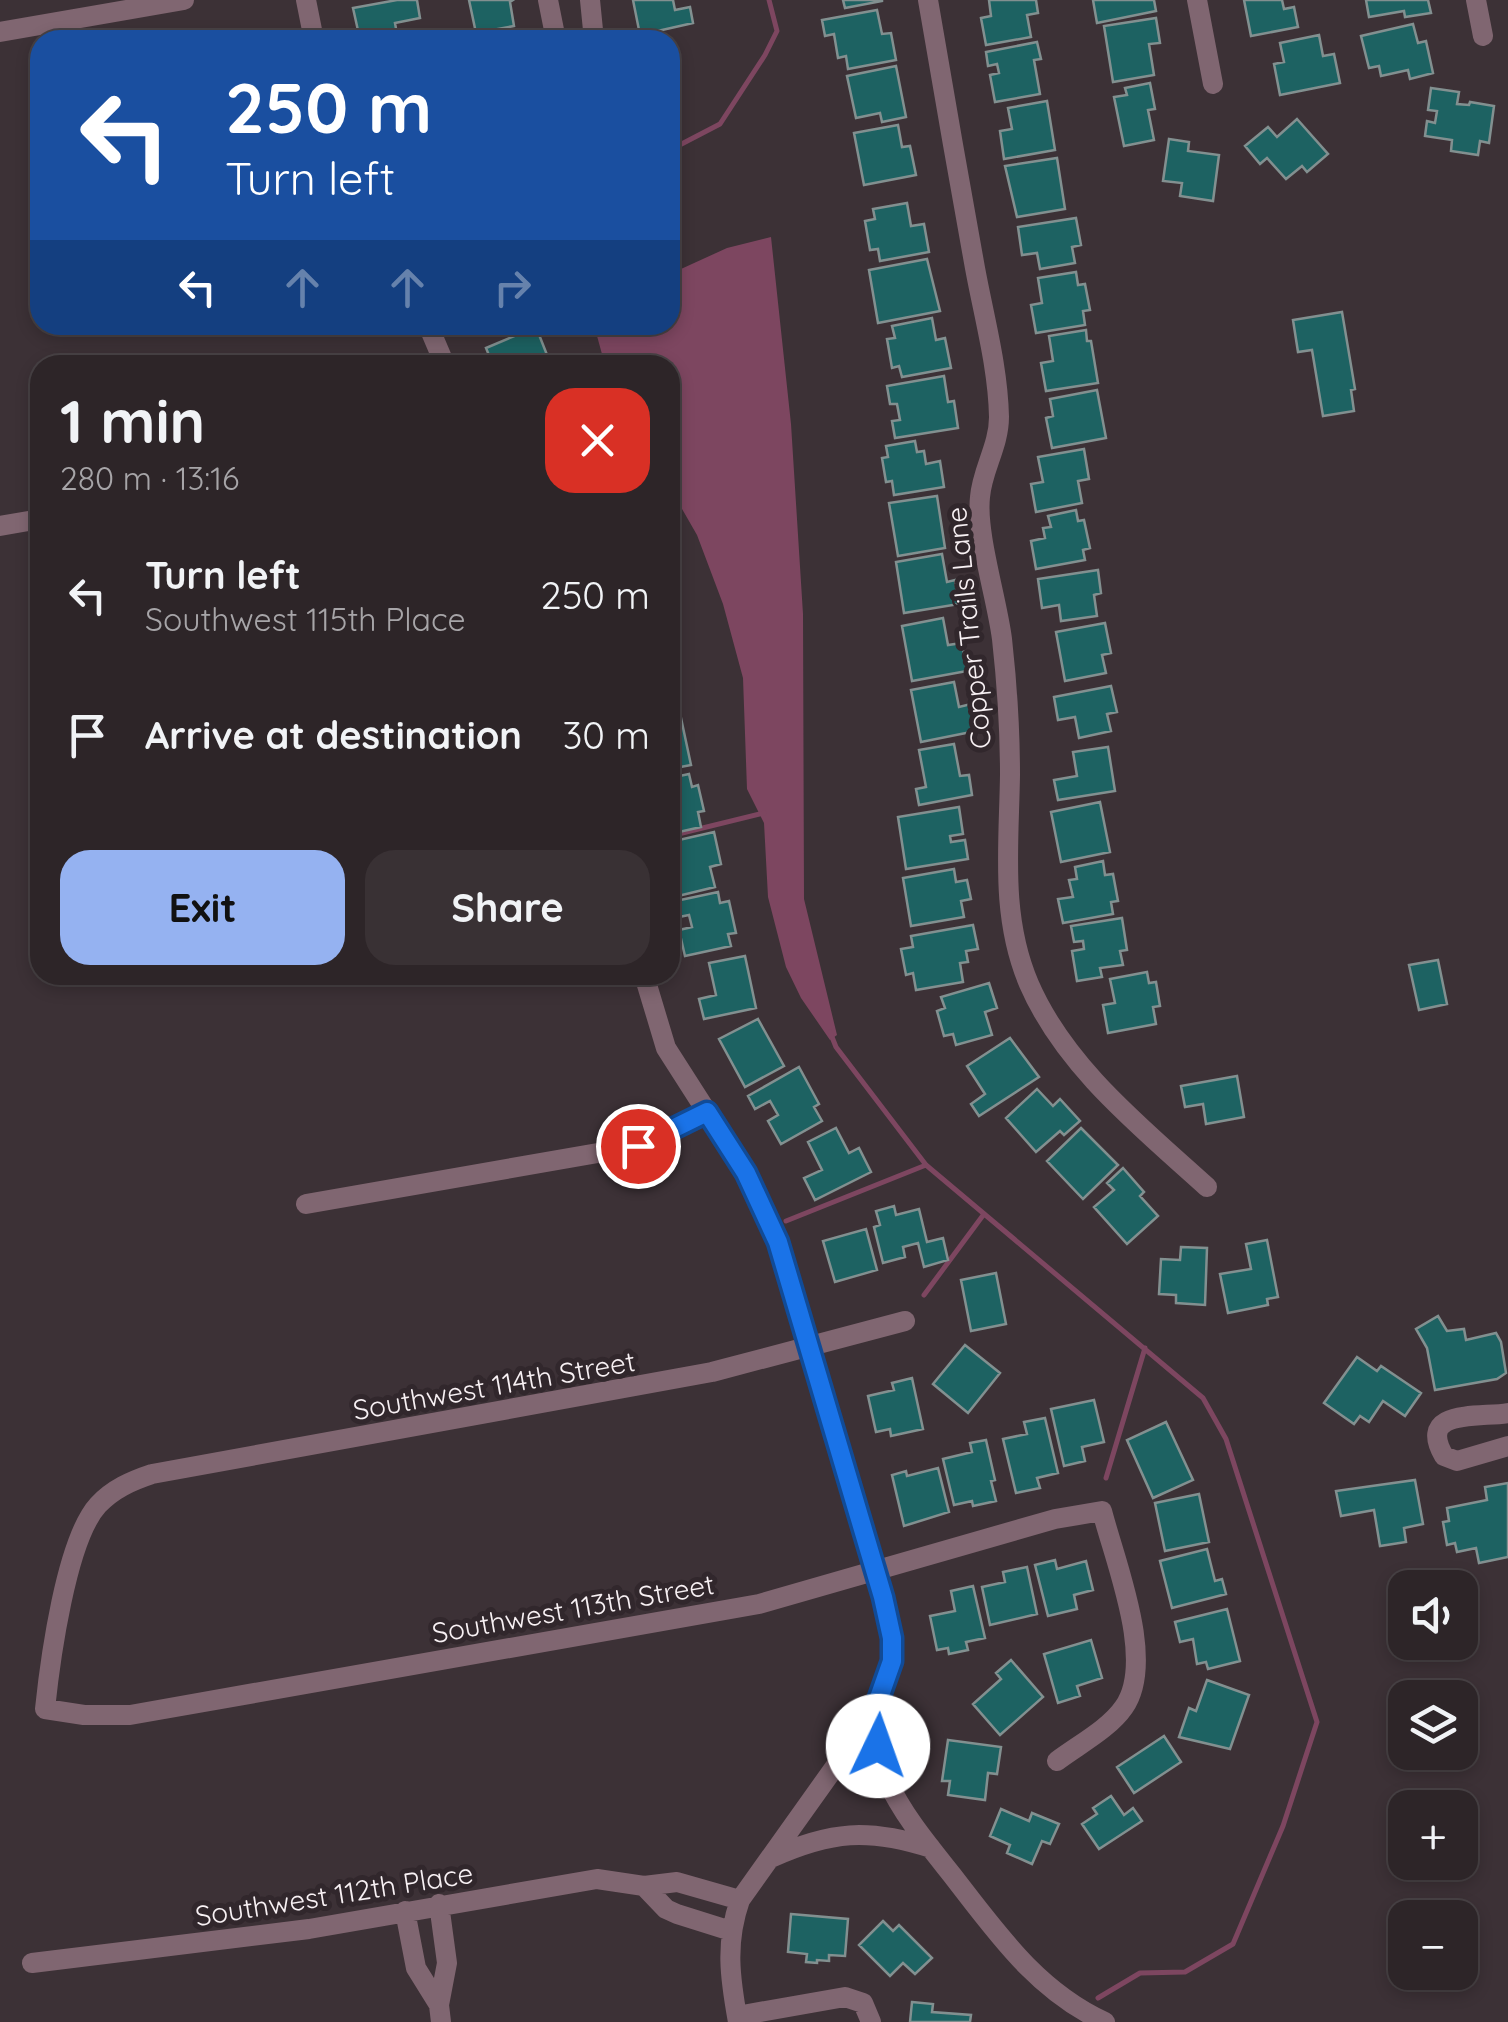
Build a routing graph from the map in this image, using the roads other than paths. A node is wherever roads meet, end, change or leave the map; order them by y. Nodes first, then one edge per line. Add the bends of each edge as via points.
1 (184, 0) edge
2 (306, 0) edge
3 (548, 0) edge
4 (590, 0) edge
5 (928, 0) edge
6 (1197, 0) edge
7 (1476, 0) edge
8 (312, 30) edge
9 (554, 30) edge
10 (593, 30) edge
11 (0, 32) edge
12 (1483, 36) dead end
13 (1213, 84) dead end
14 (30, 521) edge
15 (0, 526) edge
16 (647, 985) edge
17 (707, 1112) junction
18 (1207, 1187) dead end
19 (306, 1204) dead end
20 (905, 1321) dead end
21 (810, 1347) junction
22 (1508, 1413) edge
23 (1508, 1446) edge
24 (876, 1572) junction
25 (46, 1709) joint
26 (874, 1712) junction
27 (1057, 1761) dead end
28 (931, 1848) junction
29 (770, 1859) junction
30 (644, 1886) junction
31 (740, 1900) junction
32 (439, 1904) junction
33 (405, 1911) junction
34 (730, 1931) junction
35 (32, 1963) dead end
36 (440, 2014) edge
37 (737, 2019) edge
38 (871, 2022) edge
39 (1105, 2022) edge

1 - 11 street
2 - 8 street
3 - 9 street
4 - 10 street
5 - 18 street, Copper Trails Lane via 998,407 980,514 1007,697 1012,925 1028,981 1077,1061
6 - 13 street
7 - 12 street
14 - 15 street
16 - 17 street via 666,1048
17 - 19 street via 638,1146
17 - 21 street via 764,1206
20 - 21 street, Southwest 114th Street
21 - 24 street
21 - 25 street, Southwest 114th Street via 683,1378 152,1474 122,1486 98,1506 76,1548
22 - 23 street via 1449,1419 1438,1428 1444,1456 1458,1460
24 - 25 street, Southwest 113th Street via 759,1604 130,1716
24 - 26 street via 892,1661
24 - 27 street, Southwest 113th Street via 1102,1510 1138,1672 1117,1716
26 - 28 street via 887,1778
26 - 29 street
28 - 29 street via 840,1834
28 - 39 street via 1031,1972
29 - 31 street
30 - 31 street, Southwest 112th Place via 677,1882
30 - 32 street, Southwest 112th Place via 597,1879
30 - 34 street, Southwest 112th Place via 666,1909
31 - 34 street
32 - 33 street, Southwest 112th Place
32 - 36 street via 447,1970
33 - 35 street, Southwest 112th Place via 234,1940
33 - 36 street via 416,1968
34 - 37 street
37 - 38 street via 845,1997 863,2003

